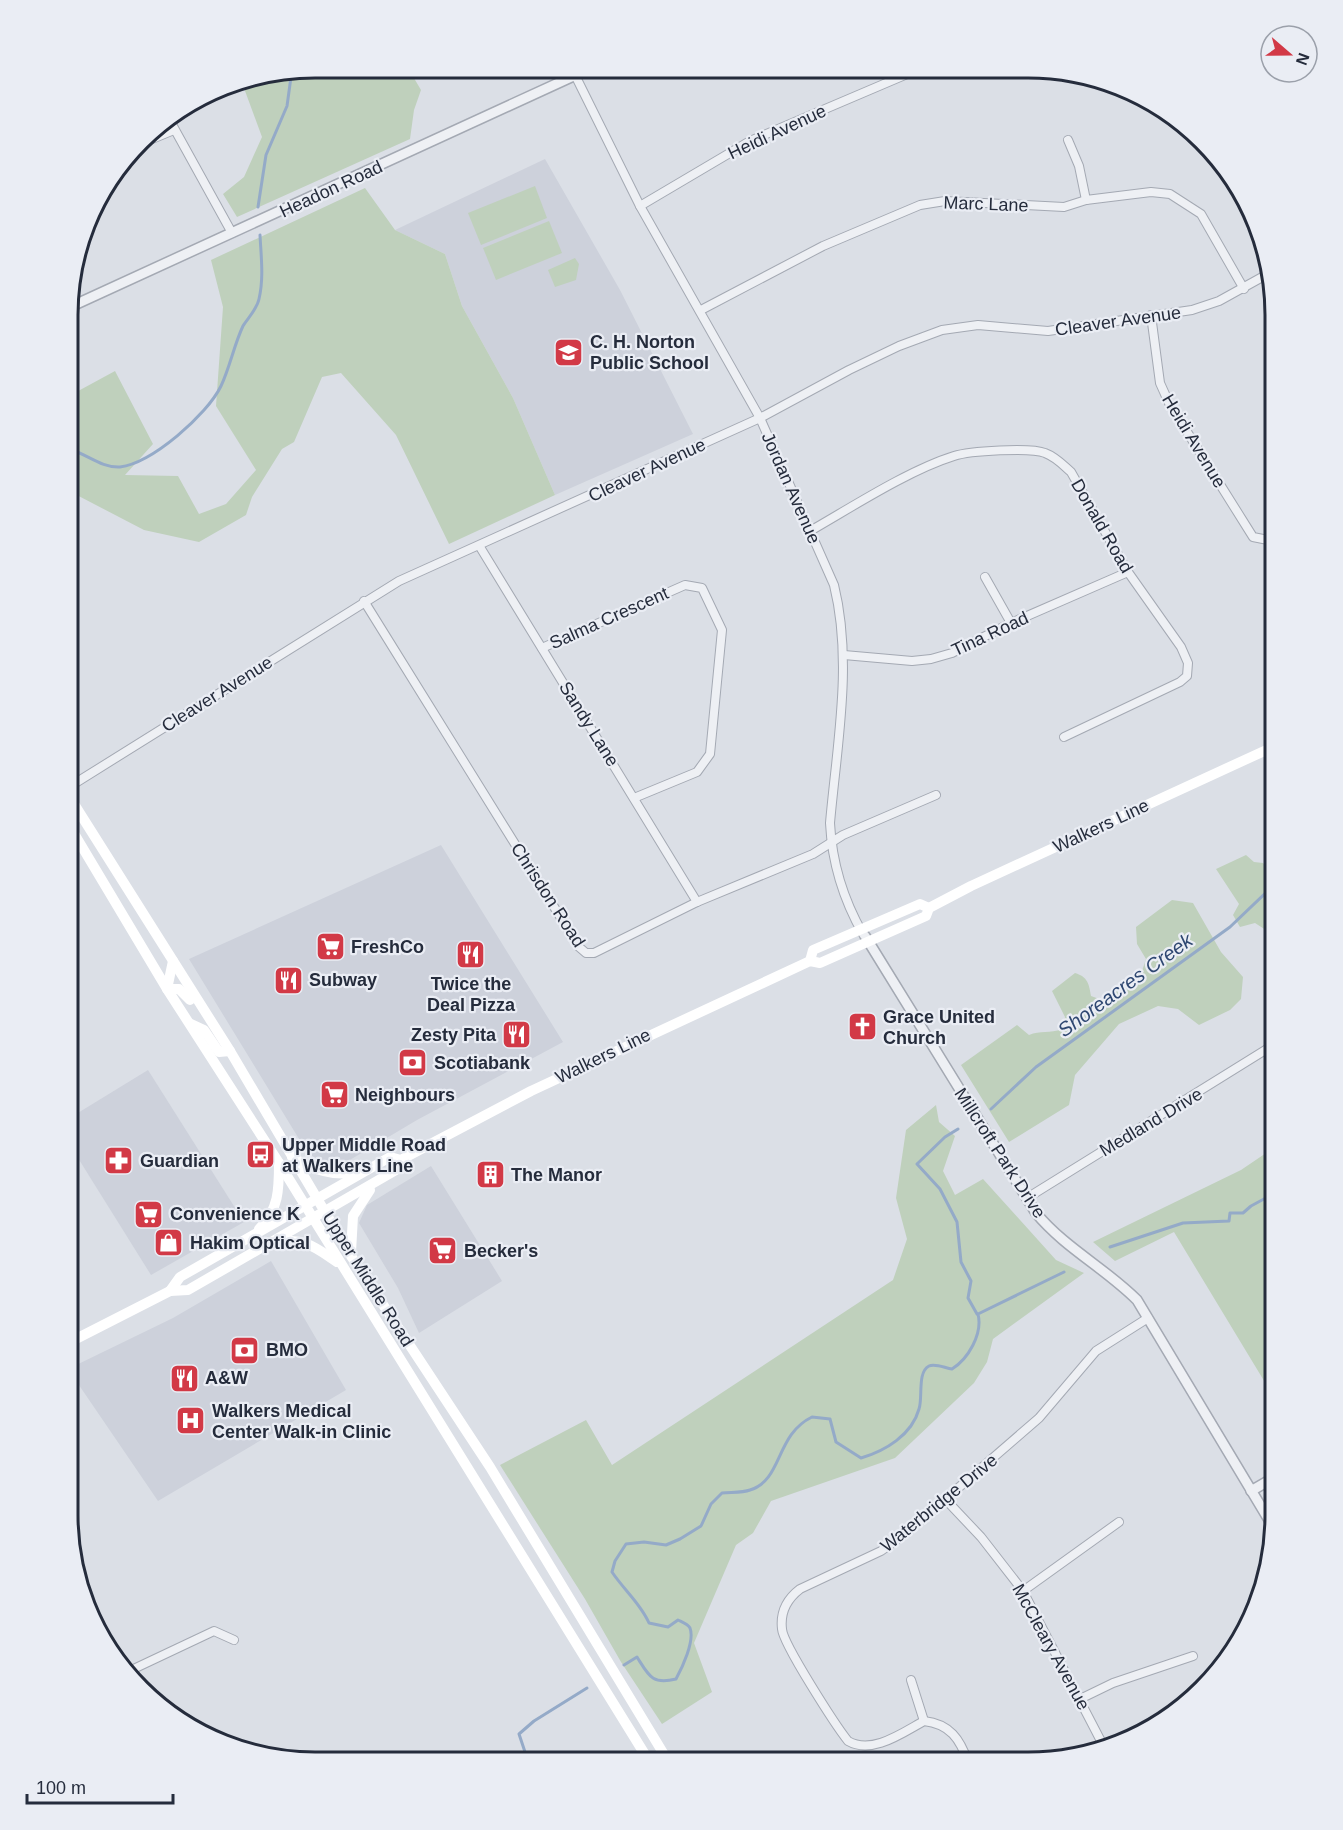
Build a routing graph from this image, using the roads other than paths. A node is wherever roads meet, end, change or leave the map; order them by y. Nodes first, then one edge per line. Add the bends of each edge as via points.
1 (568, 78) edge
2 (576, 78) edge
3 (898, 78) edge
4 (172, 126) edge
5 (174, 130) junction
6 (161, 135) edge
7 (1068, 140) dead end
8 (1086, 200) junction
9 (640, 206) junction
10 (232, 233) junction
11 (1262, 278) edge
12 (1244, 289) junction
13 (79, 303) edge
14 (701, 310) junction
15 (1151, 315) junction
16 (760, 418) junction
17 (810, 531) junction
18 (1265, 539) edge
19 (480, 547) junction
20 (1128, 572) junction
21 (985, 577) dead end
22 (364, 601) junction
23 (1011, 623) junction
24 (542, 648) junction
25 (844, 655) junction
26 (1064, 737) dead end
27 (1265, 751) edge
28 (78, 781) edge
29 (936, 795) dead end
30 (634, 798) junction
31 (78, 810) edge
32 (78, 840) edge
33 (831, 843) junction
34 (697, 902) junction
35 (865, 936) junction
36 (173, 961) junction
37 (167, 989) junction
38 (210, 1022) junction
39 (191, 1024) junction
40 (1265, 1050) edge
41 (230, 1051) junction
42 (291, 1156) junction
43 (401, 1160) junction
44 (279, 1163) junction
45 (366, 1171) junction
46 (378, 1180) junction
47 (1027, 1198) junction
48 (318, 1200) junction
49 (304, 1206) junction
50 (325, 1212) junction
51 (312, 1219) junction
52 (250, 1238) junction
53 (255, 1252) junction
54 (351, 1256) junction
55 (339, 1263) junction
56 (170, 1291) junction
57 (1149, 1318) junction
58 (78, 1338) edge
59 (498, 1481) junction
60 (1265, 1483) edge
61 (481, 1490) junction
62 (1251, 1491) junction
63 (946, 1500) junction
64 (1265, 1514) edge
65 (1119, 1522) dead end
66 (1023, 1591) junction
67 (234, 1640) dead end
68 (1193, 1656) dead end
69 (135, 1668) edge
70 (911, 1680) dead end
71 (1080, 1699) junction
72 (924, 1721) junction
73 (1101, 1740) edge
74 (643, 1752) edge
75 (663, 1752) edge
76 (963, 1752) edge

1 - 10 street, Headon Road
2 - 9 street, Jordan Avenue
3 - 9 street, Heidi Avenue via 750,141
4 - 5 street
5 - 6 street
5 - 10 street
7 - 8 street via 1079,166
8 - 12 street, Marc Lane via 1151,192 1185,201 1201,214
8 - 14 street, Marc Lane via 1064,207 945,201 920,205 823,246
9 - 14 street, Jordan Avenue
10 - 13 street, Headon Road
11 - 12 street, Cleaver Avenue
12 - 15 street, Cleaver Avenue via 1192,310
14 - 16 street, Jordan Avenue
15 - 16 street, Cleaver Avenue via 1048,331 978,325 942,330 849,370
15 - 18 street, Heidi Avenue via 1160,383 1169,403 1253,537
16 - 17 street, Jordan Avenue
16 - 19 street, Cleaver Avenue
17 - 20 street, Donald Road via 905,478 954,456 980,451 1043,452 1071,472
17 - 25 street, Jordan Avenue via 834,585
19 - 22 street, Cleaver Avenue via 399,581
19 - 24 street, Sandy Lane
20 - 23 street, Tina Road
20 - 26 street, Donald Road via 1182,647 1188,663 1186,676
21 - 23 street
22 - 28 street, Cleaver Avenue
22 - 34 street, Chrisdon Road via 579,947 594,953
23 - 25 street, Tina Road via 931,659
24 - 30 street, Sandy Lane
24 - 30 street, Salma Crescent via 685,585 702,588 722,630 710,754 697,772
25 - 33 street, Jordan Avenue
27 - 35 main road, Walkers Line via 928,908 920,904
29 - 33 street, Chrisdon Road
30 - 34 street, Sandy Lane
31 - 36 main road, Upper Middle Road
32 - 37 main road, Upper Middle Road
33 - 34 street, Chrisdon Road
33 - 35 street, Jordan Avenue via 845,899
35 - 43 main road, Walkers Line via 820,963 810,961 539,1087
35 - 47 street, Millcroft Park Drive
36 - 37 main road
36 - 38 main road, Upper Middle Road
37 - 38 main road via 184,992
37 - 39 main road, Upper Middle Road
38 - 41 main road, Upper Middle Road
39 - 41 main road via 204,1030 219,1052
39 - 44 main road, Upper Middle Road
40 - 47 street, Medland Drive
41 - 42 main road, Upper Middle Road
42 - 45 main road via 325,1172 345,1175
42 - 48 main road, Upper Middle Road
43 - 45 main road, Walkers Line via 390,1157
43 - 46 main road, Walkers Line via 396,1170
44 - 49 main road, Upper Middle Road
44 - 52 main road via 278,1199 267,1222
45 - 48 main road, Walkers Line
46 - 50 main road, Walkers Line
46 - 54 main road via 353,1216
47 - 57 street, Millcroft Park Drive via 1050,1230 1121,1284
48 - 49 main road, Walkers Line
48 - 50 main road, Upper Middle Road
49 - 51 main road, Upper Middle Road
49 - 52 main road, Walkers Line
50 - 51 main road, Walkers Line
50 - 54 main road, Upper Middle Road
51 - 53 main road, Walkers Line
51 - 55 main road, Upper Middle Road
52 - 56 main road, Walkers Line via 180,1277
53 - 55 main road via 297,1240
53 - 56 main road, Walkers Line via 189,1290
54 - 59 main road, Upper Middle Road
55 - 61 main road, Upper Middle Road
56 - 58 main road, Walkers Line
57 - 62 street, Millcroft Park Drive
57 - 63 street, Waterbridge Drive via 1096,1351 1039,1418
59 - 61 main road
59 - 75 main road, Upper Middle Road
60 - 62 street
61 - 74 main road, Upper Middle Road
62 - 64 street, Millcroft Park Drive
63 - 66 street, McCleary Avenue
63 - 72 street, Waterbridge Drive via 881,1551 800,1589 790,1597 782,1618 782,1632 790,1648 848,1741 857,1746 872,1746
65 - 66 street
66 - 71 street, McCleary Avenue
67 - 69 street via 214,1631
68 - 71 street via 1113,1683
70 - 72 street
71 - 73 street, McCleary Avenue
72 - 76 street via 939,1724 954,1734

